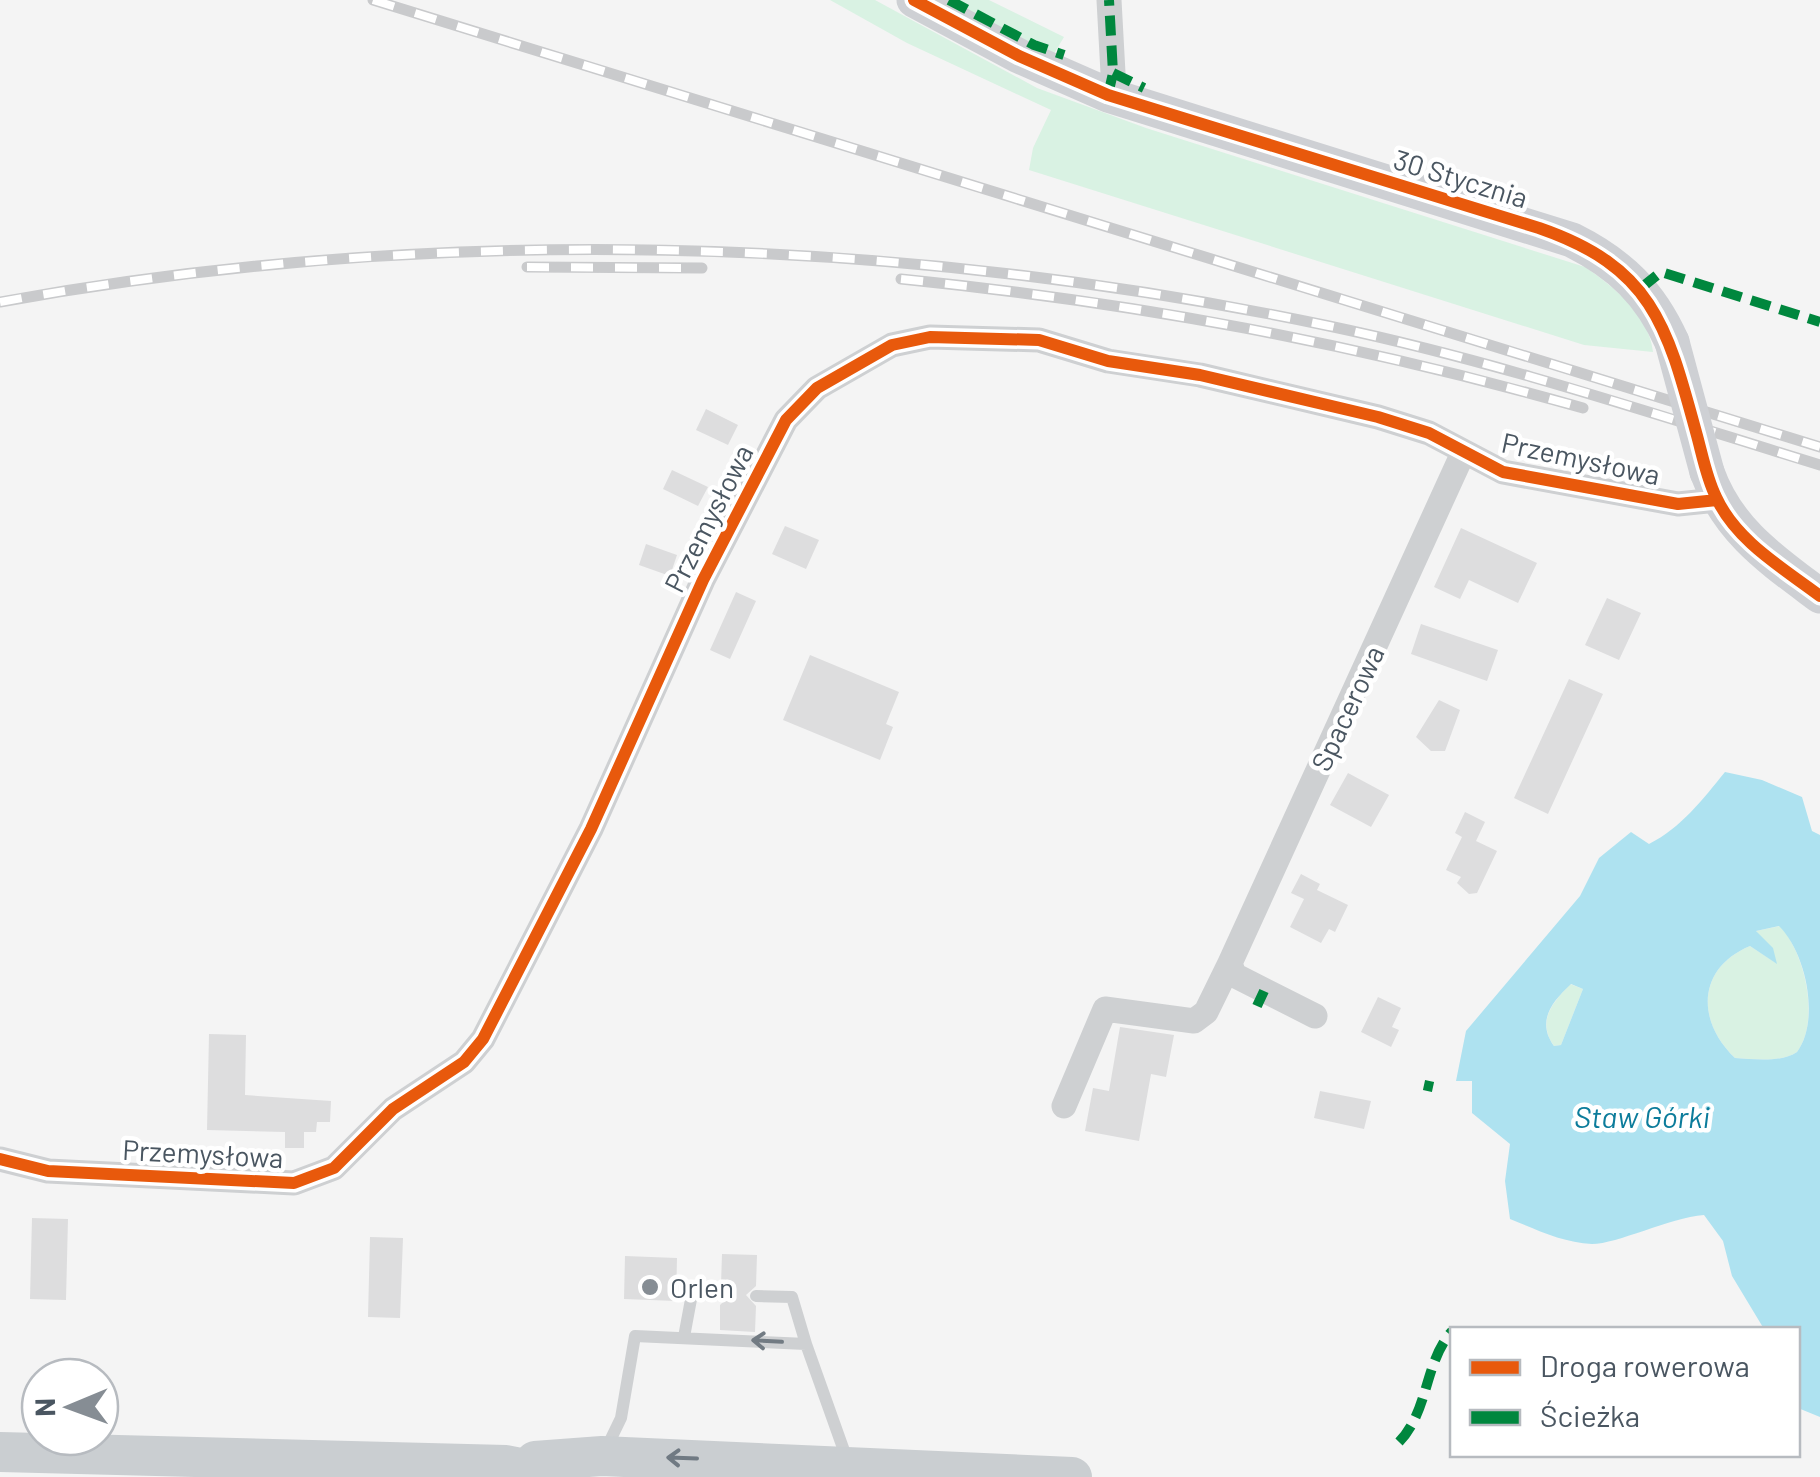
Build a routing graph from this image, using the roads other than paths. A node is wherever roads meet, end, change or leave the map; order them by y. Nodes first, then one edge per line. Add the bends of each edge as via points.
1 (914, 0) edge
2 (1110, 0) edge
3 (1108, 95) junction
4 (1463, 453) junction
5 (1712, 486) junction
6 (1820, 596) edge
7 (1230, 963) junction
8 (1315, 1016) dead end
9 (1064, 1106) dead end
10 (0, 1159) edge
11 (721, 1295) dead end
12 (756, 1296) dead end
13 (684, 1337) junction
14 (806, 1344) junction
15 (0, 1452) edge
16 (602, 1456) junction
17 (849, 1464) junction
18 (506, 1465) junction
19 (568, 1477) edge
20 (1072, 1477) edge

1 - 3 street, 30 Stycznia
2 - 3 street via 1114,73
3 - 5 street, 30 Stycznia, bridge via 1572,240 1607,259 1641,288 1672,342
4 - 5 street, Przemysłowa via 1503,472 1678,504
4 - 7 street, Spacerowa
4 - 10 street, Przemysłowa via 1429,432 1378,417 1108,361 1040,340 930,337 892,345 817,388 786,420 703,580 590,828 483,1039 464,1062 393,1109 334,1168 294,1183 48,1170
5 - 6 street, 30 Stycznia via 1748,541
7 - 8 street via 1234,976
7 - 9 street, Spacerowa via 1206,1012 1194,1021 1105,1009
11 - 13 lane via 692,1294
12 - 14 lane via 792,1297
14 -> 13 lane
13 - 16 lane via 635,1336 621,1418
14 - 17 lane
15 - 18 main road
17 -> 16 main road
16 - 18 main road
17 - 20 main road
18 - 19 main road

